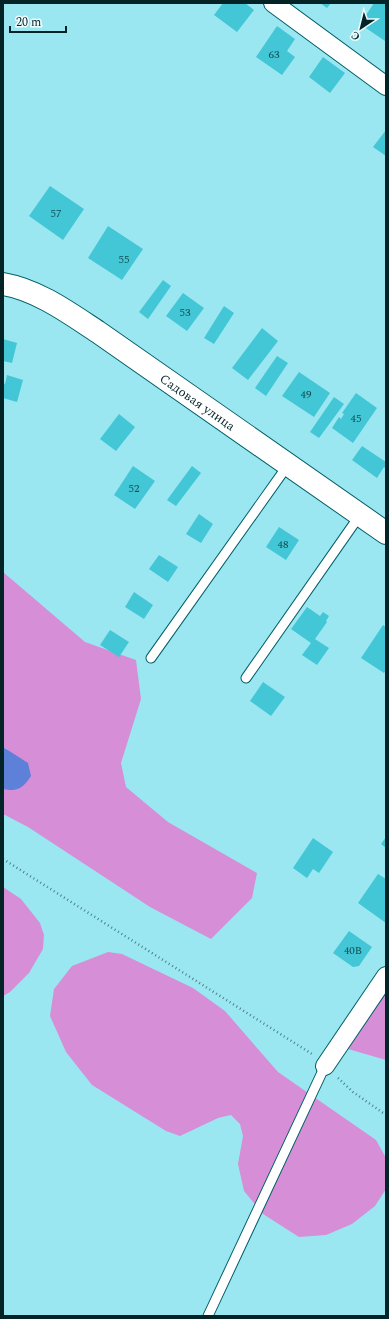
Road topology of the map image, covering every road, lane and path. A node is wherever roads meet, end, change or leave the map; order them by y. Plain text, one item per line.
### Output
1 (273, 3) edge
2 (386, 86) edge
3 (3, 284) edge
4 (288, 465) junction
5 (360, 515) junction
6 (386, 533) edge
7 (150, 658) dead end
8 (246, 678) dead end
9 (3, 859) edge
10 (386, 976) edge
11 (325, 1066) junction
12 (386, 1115) edge
13 (208, 1316) edge

1 - 2 street
3 - 4 street, Садовая улица
4 - 5 street, Садовая улица
4 - 7 lane
5 - 6 street, Садовая улица
5 - 8 lane
9 - 11 path
10 - 11 street
11 - 12 path
11 - 13 lane

